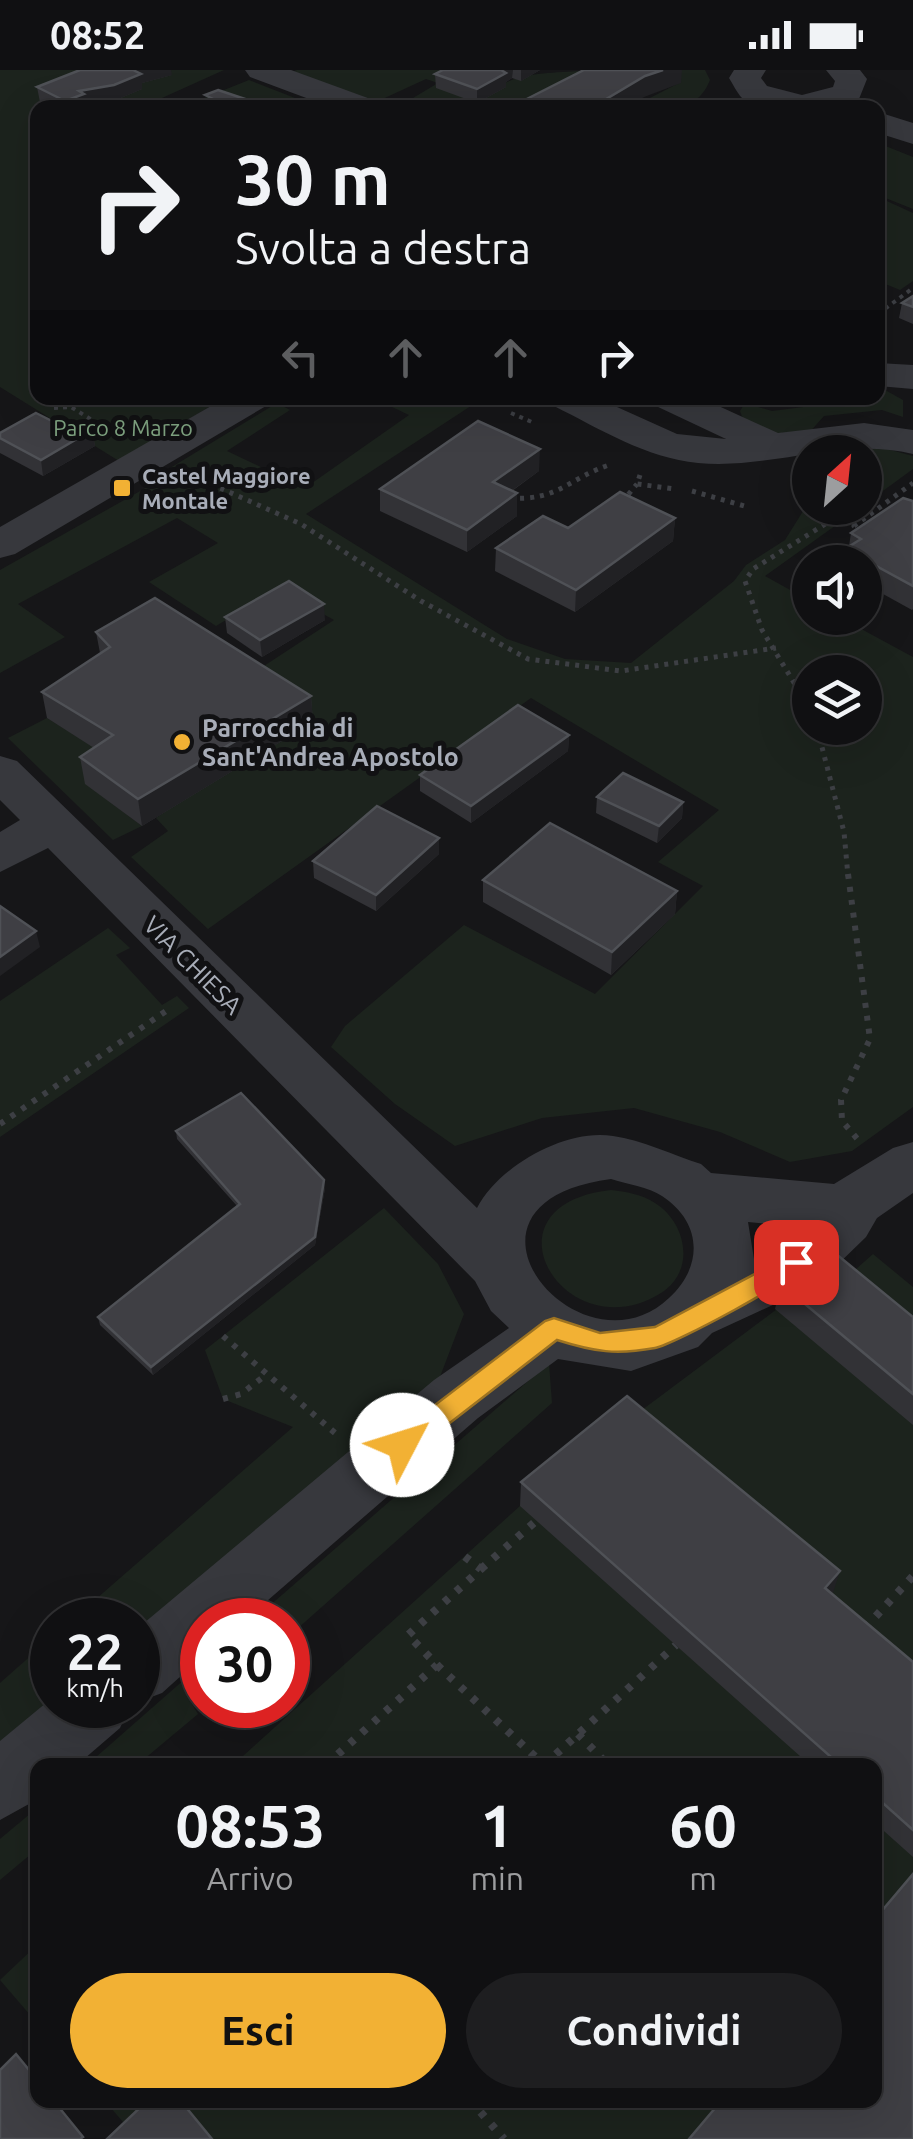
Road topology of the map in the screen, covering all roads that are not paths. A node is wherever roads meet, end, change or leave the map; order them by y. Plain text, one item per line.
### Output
1 (260, 70) edge
2 (745, 81) edge
3 (858, 84) edge
4 (342, 100) edge
5 (727, 100) edge
6 (790, 100) edge
7 (832, 100) edge
8 (885, 375) edge
9 (913, 377) edge
10 (240, 405) edge
11 (583, 405) edge
12 (690, 405) edge
13 (752, 426) edge
14 (911, 438) edge
15 (0, 545) edge
16 (0, 772) edge
17 (52, 824) junction
18 (0, 855) edge
19 (889, 1155) edge
20 (387, 1156) junction
21 (523, 1187) junction
22 (700, 1195) junction
23 (857, 1202) junction
24 (523, 1298) junction
25 (703, 1311) junction
26 (160, 1651) edge
27 (69, 1728) edge
28 (33, 1758) edge
29 (30, 1761) edge
30 (0, 1786) edge

1 - 4 street
2 - 5 street
2 - 6 street
3 - 7 street
8 - 9 street
10 - 15 street
11 - 13 street
12 - 13 street
13 - 14 street
16 - 17 street, VIA CHIESA
17 - 18 street
17 - 20 street, VIA CHIESA
19 - 23 street
20 - 21 street, VIA CHIESA
20 - 24 street, VIA CHIESA
21 - 22 street
21 - 24 street
22 - 23 street
22 - 25 street
23 - 25 street
24 - 25 street
24 - 26 street
27 - 28 street
29 - 30 street

